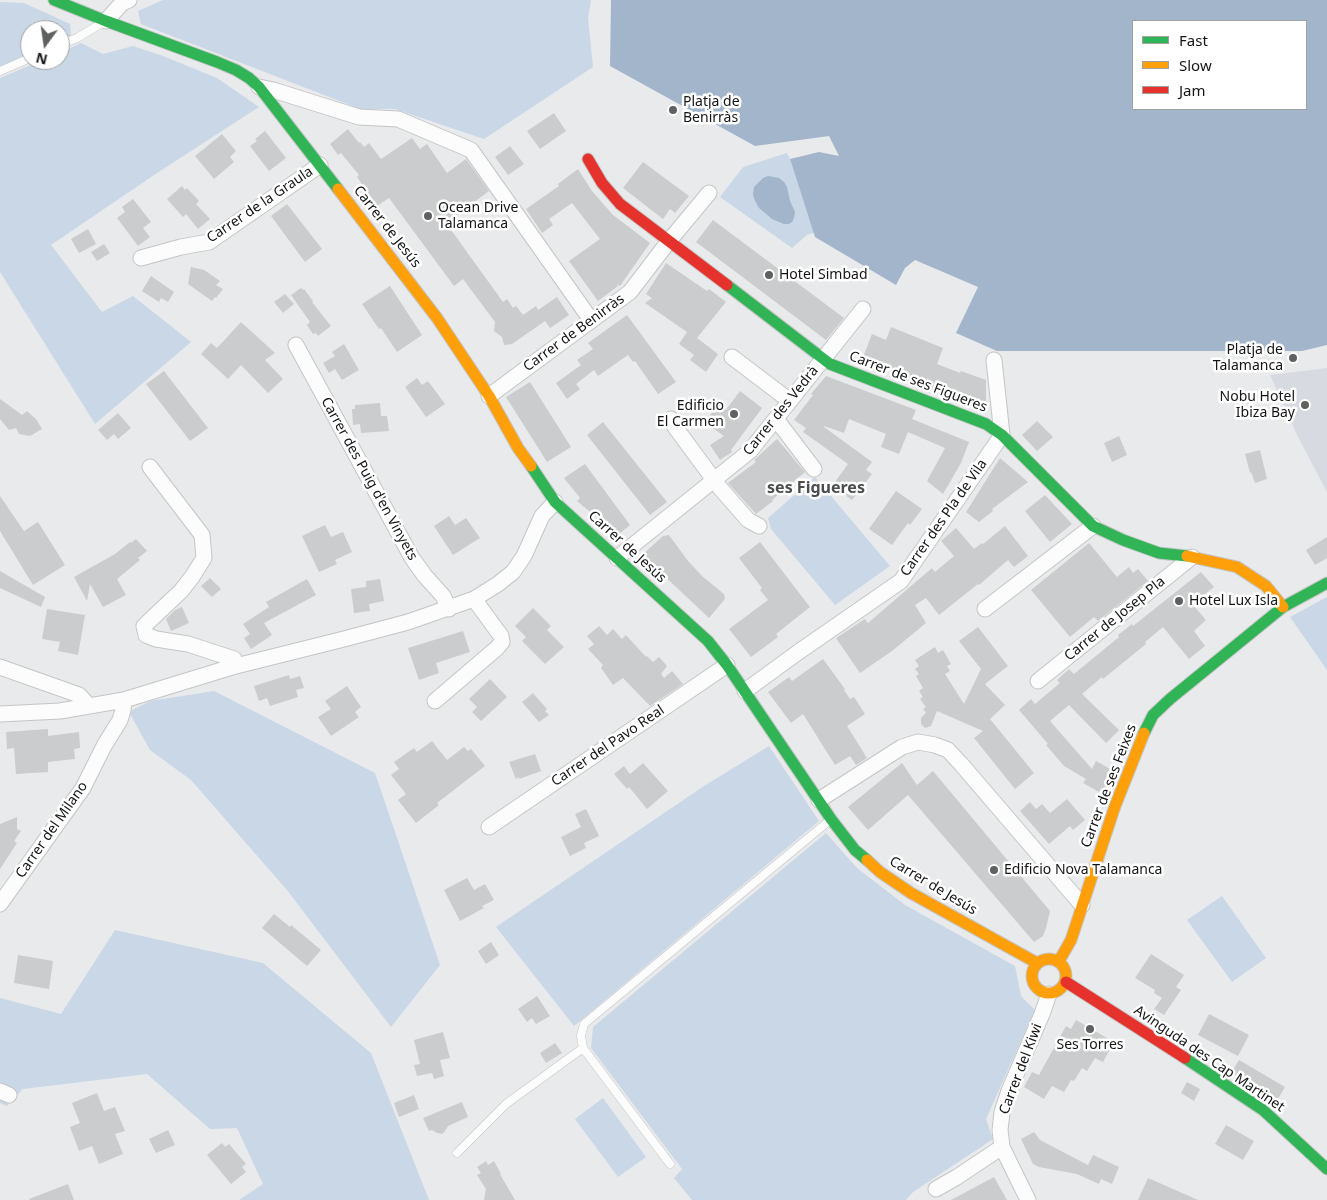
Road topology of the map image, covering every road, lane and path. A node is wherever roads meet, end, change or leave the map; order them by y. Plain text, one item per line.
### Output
1 (54, 0) edge
2 (129, 0) edge
3 (106, 21) junction
4 (70, 41) edge
5 (20, 62) edge
6 (0, 71) edge
7 (258, 87) junction
8 (588, 160) dead end
9 (320, 165) junction
10 (709, 193) dead end
11 (669, 241) junction
12 (141, 258) dead end
13 (863, 309) dead end
14 (591, 320) junction
15 (296, 345) dead end
16 (732, 357) dead end
17 (823, 359) junction
18 (994, 360) dead end
19 (488, 396) junction
20 (790, 401) junction
21 (671, 419) dead end
22 (776, 419) junction
23 (1002, 435) junction
24 (150, 467) dead end
25 (814, 469) dead end
26 (715, 480) junction
27 (555, 502) junction
28 (759, 526) dead end
29 (1094, 526) junction
30 (1192, 557) junction
31 (617, 558) junction
32 (1327, 583) edge
33 (474, 599) junction
34 (1283, 607) junction
35 (449, 608) junction
36 (985, 609) dead end
37 (727, 665) junction
38 (0, 666) edge
39 (236, 666) junction
40 (1038, 681) dead end
41 (745, 691) junction
42 (124, 700) junction
43 (435, 701) dead end
44 (89, 706) junction
45 (0, 714) edge
46 (819, 800) junction
47 (831, 819) junction
48 (490, 827) dead end
49 (0, 904) edge
50 (1082, 904) junction
51 (1059, 962) junction
52 (1037, 963) junction
53 (1066, 982) junction
54 (1049, 994) junction
55 (583, 1048) junction
56 (1002, 1147) junction
57 (457, 1153) dead end
58 (670, 1164) dead end
59 (1327, 1169) edge
60 (936, 1188) dead end
61 (1028, 1200) edge

1 - 3 street
2 - 3 street
3 - 4 lane
3 - 7 street
5 - 6 lane
7 - 9 street, Carrer de Jesús
7 - 14 street
8 - 11 street, Carrer de ses Figueres
9 - 12 street, Carrer de la Graula
9 - 19 street, Carrer de Jesús
10 - 11 street, Carrer de Benirràs
11 - 14 street, Carrer de Benirràs
11 - 17 street, Carrer de ses Figueres
13 - 17 street, Carrer des Vedrà
14 - 19 street, Carrer de Benirràs
15 - 35 street, Carrer des Puig d'en Vinyets
16 - 20 street
17 - 20 street, Carrer des Vedrà
17 - 23 street, Carrer de ses Figueres
18 - 23 street
19 - 27 street, Carrer de Jesús
20 - 22 street, Carrer des Vedrà
21 - 26 street
22 - 25 street
22 - 26 street, Carrer des Vedrà
23 - 29 street, Carrer de ses Figueres
23 - 41 street, Carrer des Pla de Vila
24 - 39 street
26 - 28 street
26 - 31 street, Carrer des Vedrà
27 - 31 street, Carrer de Jesús
27 - 33 street
29 - 30 street, Carrer de ses Figueres
29 - 36 street
30 - 34 street, Carrer de ses Figueres
30 - 40 street, Carrer de Josep Pla
31 - 37 street, Carrer de Jesús
32 - 34 street, Carrer de ses Feixes
33 - 35 street
33 - 43 street
34 - 50 street, Carrer de ses Feixes
35 - 39 street
37 - 41 street, Carrer de Jesús
37 - 48 street, Carrer del Pavo Real
38 - 44 street
39 - 42 street
41 - 46 street, Carrer de Jesús
42 - 44 street
42 - 49 street, Carrer del Milano
44 - 45 street
46 - 47 street, Carrer de Jesús
46 - 50 street
47 - 52 street, Carrer de Jesús
47 - 55 lane
50 - 51 street, Carrer de ses Feixes
51 - 52 street
51 - 53 street
52 - 54 street
53 - 54 street
53 - 59 street, Avinguda des Cap Martinet
54 - 56 street, Carrer del Kiwi
55 - 57 lane
55 - 58 lane
56 - 60 street
56 - 61 street, Carrer del Kiwi

